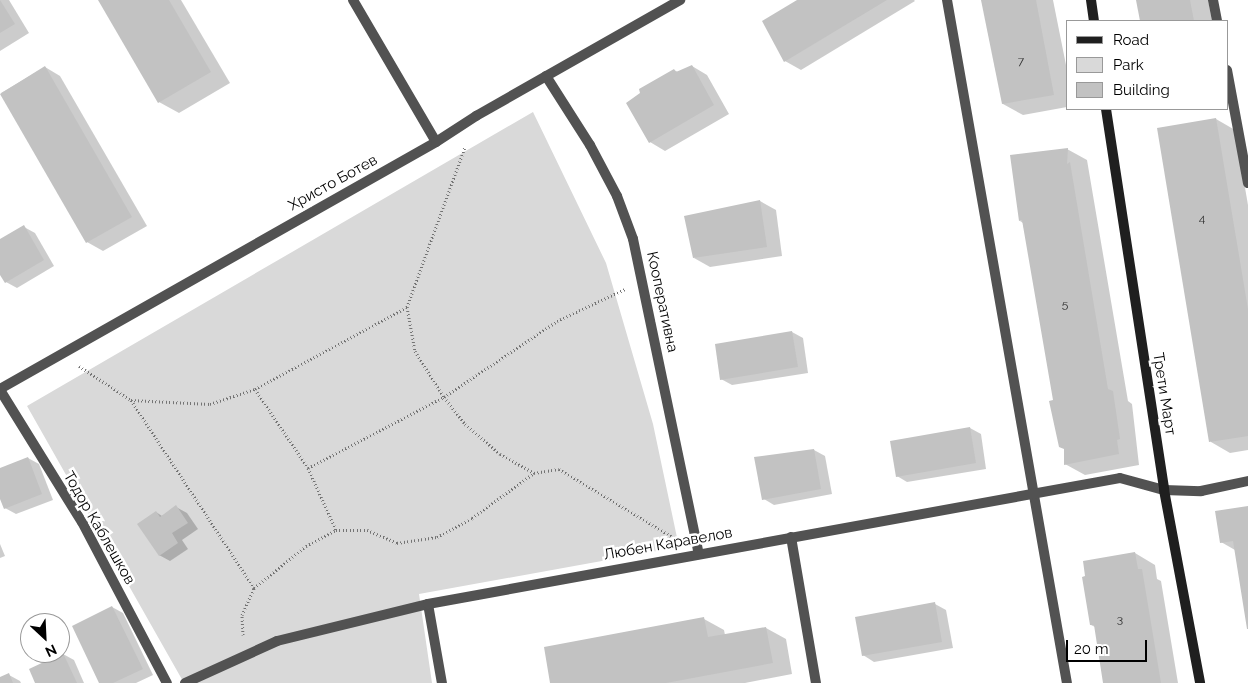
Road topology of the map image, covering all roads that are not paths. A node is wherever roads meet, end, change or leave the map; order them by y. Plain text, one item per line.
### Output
1 (353, 0) edge
2 (680, 0) edge
3 (947, 0) edge
4 (1090, 0) edge
5 (1214, 0) edge
6 (1094, 20) edge
7 (1218, 20) edge
8 (1228, 75) edge
9 (546, 76) junction
10 (1106, 110) edge
11 (436, 142) junction
12 (1248, 183) edge
13 (0, 390) edge
14 (1248, 481) edge
15 (1164, 490) junction
16 (1036, 494) junction
17 (791, 537) junction
18 (699, 554) junction
19 (428, 604) junction
20 (167, 683) edge
21 (186, 683) edge
22 (442, 683) edge
23 (816, 683) edge
24 (1067, 683) edge
25 (1200, 683) edge

1 - 11 street
2 - 9 street, Христо Ботев
3 - 16 street
4 - 6 street
5 - 7 street
8 - 12 street
9 - 11 street, Христо Ботев
9 - 18 street, Кооперативна
10 - 15 street, Трети Март
11 - 13 street, Христо Ботев
13 - 20 street, Тодор Каблешков
14 - 15 street, Любен Каравелов
15 - 16 street, Любен Каравелов
15 - 25 street, Трети Март
16 - 17 street, Любен Каравелов
16 - 24 street
17 - 18 street, Любен Каравелов
17 - 23 street
18 - 19 street, Любен Каравелов
19 - 21 street, Любен Каравелов
19 - 22 street

